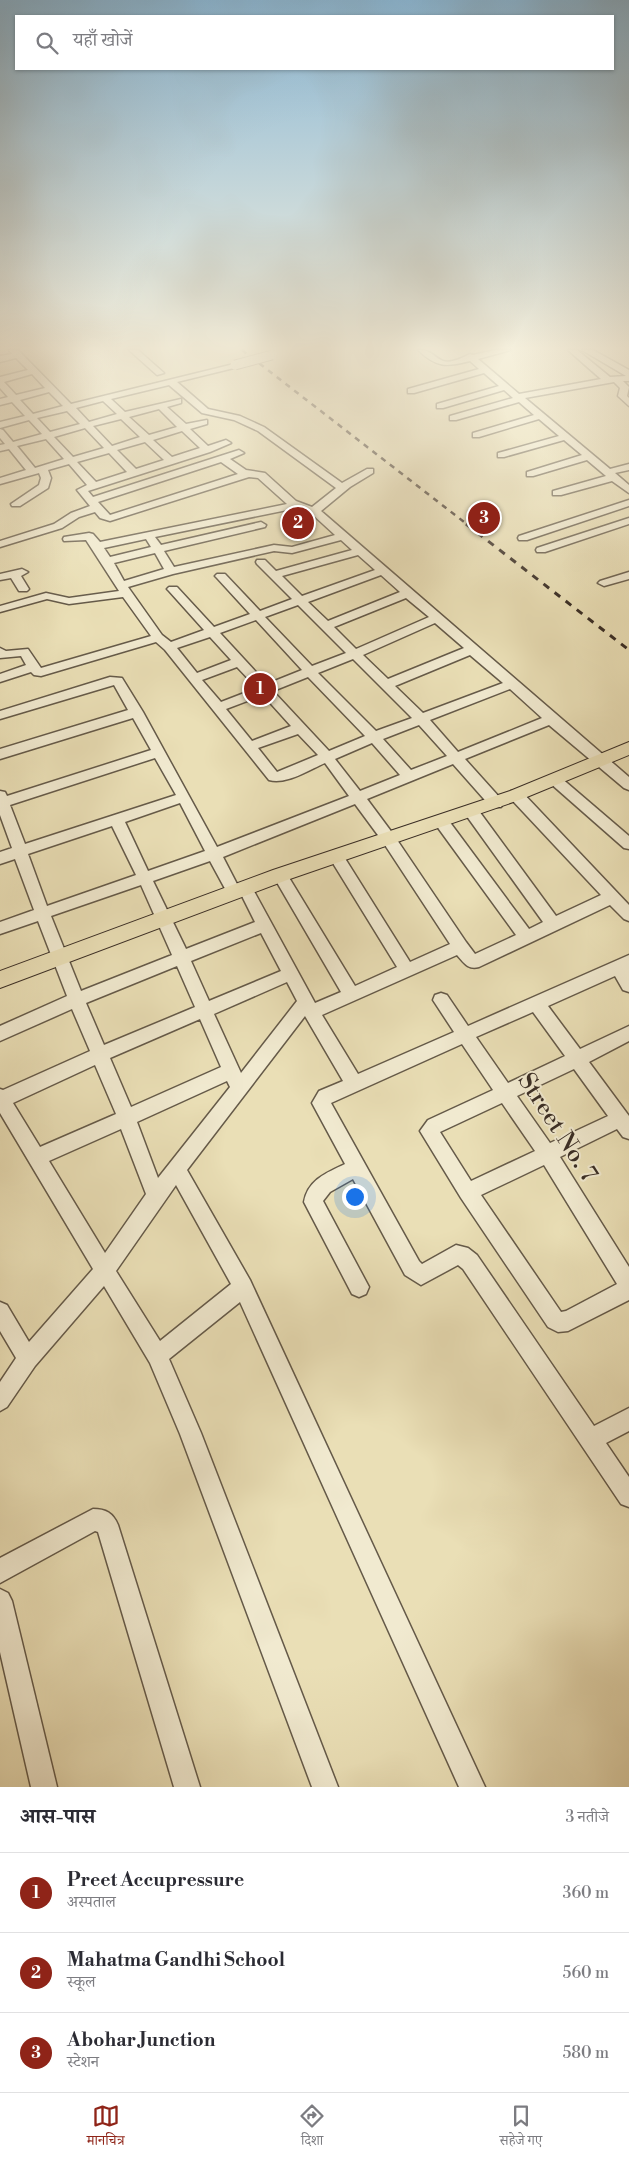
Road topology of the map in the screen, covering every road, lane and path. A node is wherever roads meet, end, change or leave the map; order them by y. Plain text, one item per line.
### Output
1 (1, 433) edge
2 (46, 433) edge
3 (57, 433) edge
4 (95, 433) edge
5 (141, 433) edge
6 (163, 433) edge
7 (189, 433) edge
8 (268, 433) edge
9 (481, 433) edge
10 (561, 433) edge
11 (476, 435) dead end
12 (48, 436) junction
13 (565, 437) junction
14 (146, 438) junction
15 (226, 443) dead end
16 (11, 446) junction
17 (0, 448) edge
18 (110, 448) junction
19 (207, 450) junction
20 (239, 453) dead end
21 (501, 455) dead end
22 (589, 456) junction
23 (222, 458) junction
24 (71, 460) junction
25 (166, 463) junction
26 (629, 468) edge
27 (38, 470) junction
28 (370, 471) dead end
29 (134, 473) junction
30 (247, 474) junction
31 (530, 474) dead end
32 (610, 475) junction
33 (0, 481) edge
34 (182, 483) junction
35 (93, 485) junction
36 (342, 488) junction
37 (629, 490) edge
38 (557, 493) dead end
39 (629, 503) edge
40 (16, 504) dead end
41 (93, 504) junction
42 (298, 506) junction
43 (314, 511) junction
44 (629, 521) edge
45 (200, 525) junction
46 (261, 525) dead end
47 (149, 535) junction
48 (343, 536) junction
49 (523, 538) dead end
50 (68, 539) dead end
51 (0, 544) edge
52 (97, 546) junction
53 (156, 548) junction
54 (215, 548) junction
55 (541, 550) dead end
56 (360, 551) junction
57 (107, 561) junction
58 (261, 562) dead end
59 (172, 571) junction
60 (383, 571) junction
61 (274, 575) junction
62 (629, 575) edge
63 (221, 576) dead end
64 (0, 578) edge
65 (604, 584) dead end
66 (23, 589) dead end
67 (124, 589) junction
68 (173, 589) dead end
69 (408, 593) junction
70 (300, 601) junction
71 (2, 609) dead end
72 (259, 616) junction
73 (436, 618) junction
74 (325, 626) junction
75 (212, 633) junction
76 (158, 638) junction
77 (169, 647) junction
78 (473, 649) junction
79 (0, 652) edge
80 (354, 654) junction
81 (238, 662) junction
82 (33, 667) junction
83 (310, 672) junction
84 (0, 678) edge
85 (195, 678) junction
86 (512, 684) junction
87 (386, 685) junction
88 (265, 690) junction
89 (218, 708) junction
90 (137, 712) junction
91 (0, 715) edge
92 (421, 719) junction
93 (551, 719) junction
94 (300, 728) junction
95 (374, 737) junction
96 (248, 747) junction
97 (629, 748) edge
98 (159, 752) junction
99 (0, 754) edge
100 (327, 757) junction
101 (457, 758) junction
102 (600, 761) junction
103 (408, 777) junction
104 (555, 780) junction
105 (629, 785) edge
106 (516, 795) junction
107 (184, 797) junction
108 (359, 797) junction
109 (1, 801) edge
110 (496, 803) junction
111 (471, 811) junction
112 (116, 819) junction
113 (441, 821) junction
114 (388, 838) junction
115 (629, 844) edge
116 (20, 851) junction
117 (214, 854) junction
118 (336, 856) junction
119 (0, 858) edge
120 (280, 875) junction
121 (144, 877) junction
122 (239, 890) junction
123 (612, 897) junction
124 (42, 912) junction
125 (629, 915) edge
126 (164, 918) junction
127 (264, 924) junction
128 (553, 924) junction
129 (0, 928) edge
130 (525, 936) junction
131 (460, 947) junction
132 (58, 956) junction
133 (182, 958) junction
134 (624, 965) edge
135 (406, 969) junction
136 (290, 974) junction
137 (0, 980) edge
138 (629, 985) edge
139 (351, 994) junction
140 (78, 999) junction
141 (441, 1000) dead end
142 (537, 1004) junction
143 (308, 1007) junction
144 (205, 1010) junction
145 (629, 1033) edge
146 (0, 1034) edge
147 (466, 1035) junction
148 (101, 1054) junction
149 (577, 1059) junction
150 (231, 1070) junction
151 (354, 1084) junction
152 (239, 1089) junction
153 (505, 1093) junction
154 (0, 1099) edge
155 (126, 1117) junction
156 (625, 1125) edge
157 (548, 1155) junction
158 (36, 1158) junction
159 (357, 1168) junction
160 (176, 1170) junction
161 (468, 1192) junction
162 (156, 1196) junction
163 (104, 1270) junction
164 (629, 1285) edge
165 (359, 1287) dead end
166 (243, 1288) junction
167 (629, 1289) edge
168 (0, 1312) edge
169 (157, 1356) junction
170 (28, 1359) junction
171 (0, 1400) edge
172 (629, 1419) edge
173 (591, 1440) junction
174 (629, 1496) edge
175 (0, 1571) edge
176 (0, 1601) edge
177 (44, 1787) edge
178 (187, 1787) edge
179 (325, 1787) edge
180 (472, 1787) edge

1 - 16 street
2 - 12 street
3 - 12 street
4 - 18 street
5 - 14 street
6 - 14 street
7 - 19 street
8 - 36 street
9 - 11 street
10 - 13 street
12 - 16 street
12 - 24 street
13 - 21 street
13 - 22 street
14 - 18 street
14 - 25 street
15 - 19 street
16 - 17 street
16 - 27 street
18 - 24 street
18 - 29 street
19 - 25 street
20 - 23 street
22 - 31 street
22 - 32 street
23 - 30 street
23 - 34 street
24 - 27 street
24 - 35 street
25 - 29 street
25 - 34 street
26 - 32 street
27 - 33 street
27 - 40 street
28 - 36 street
29 - 35 street
30 - 34 street
30 - 42 street
32 - 37 street
32 - 38 street
34 - 41 street
34 - 41 street
35 - 41 street
36 - 43 street
39 - 49 street
41 - 51 street
42 - 43 street
42 - 45 street
43 - 48 street
44 - 55 street
45 - 47 street
45 - 54 street
46 - 54 street
47 - 52 street
47 - 53 street
48 - 54 street
48 - 56 street
50 - 52 street
52 - 57 street
53 - 54 street
53 - 57 street
53 - 59 street
54 - 59 street
56 - 60 street
56 - 61 street
57 - 67 street
58 - 61 street
59 - 67 street
60 - 69 street
60 - 70 street
61 - 70 street
62 - 65 street
63 - 72 street
64 - 66 street
67 - 71 street
67 - 76 street
68 - 75 street
69 - 73 street
69 - 74 street
70 - 72 street
70 - 74 street
72 - 75 street
72 - 83 street
73 - 78 street
73 - 80 street
74 - 80 street
75 - 77 street
75 - 81 street
76 - 77 street
76 - 82 street
77 - 85 street
78 - 86 street
78 - 87 street
79 - 82 street
80 - 83 street
80 - 87 street
81 - 85 street
81 - 88 street
82 - 84 street
83 - 88 street
83 - 95 street
85 - 89 street
86 - 92 street
86 - 93 street
87 - 92 street
88 - 89 street
88 - 94 street
89 - 96 street
90 - 91 street
90 - 98 street
90 - 99 street
92 - 95 street
92 - 101 street
93 - 101 street
93 - 102 street
94 - 96 street
94 - 100 street
95 - 100 street
95 - 103 street
96 - 100 street
97 - 102 main road
98 - 107 street
98 - 109 street
100 - 108 street
101 - 103 street
101 - 110 street
102 - 104 main road
102 - 105 street
103 - 108 street
104 - 106 main road
104 - 115 street
106 - 110 main road
106 - 123 street
107 - 112 street
107 - 117 street
108 - 114 street
108 - 117 street
109 - 116 street
110 - 111 main road
111 - 113 main road
111 - 128 street
112 - 116 street
112 - 121 street
113 - 114 main road
113 - 130 street
114 - 118 main road
114 - 131 street
116 - 119 street
116 - 124 street
117 - 121 street
117 - 122 street
118 - 120 main road
118 - 135 street
120 - 122 main road
120 - 139 street
121 - 124 street
121 - 126 street
122 - 126 main road
122 - 127 street
123 - 125 street
123 - 128 street
124 - 129 street
124 - 132 street
126 - 132 main road
126 - 133 street
127 - 133 street
127 - 136 street
128 - 130 street
130 - 131 street
131 - 135 street
132 - 137 main road
132 - 140 street
133 - 140 street
133 - 144 street
134 - 138 street
134 - 142 street
135 - 139 street
136 - 143 street
136 - 144 street
139 - 143 street
140 - 146 street
140 - 148 street
141 - 147 street, Street No. 7
142 - 147 street
142 - 149 street
143 - 151 street
143 - 152 street
144 - 148 street
144 - 150 street
145 - 149 street
147 - 151 street
147 - 153 street, Street No. 7
148 - 154 street
148 - 155 street
149 - 153 street
149 - 156 street
150 - 152 street
150 - 155 street
151 - 159 street
152 - 160 street
153 - 157 street, Street No. 7
153 - 161 street
154 - 158 street
155 - 158 street
155 - 162 street
156 - 157 street
157 - 161 street
157 - 164 street, Street No. 7
158 - 163 street
159 - 165 street
159 - 173 street
160 - 162 street
160 - 166 street
161 - 167 street
162 - 163 street
163 - 169 street
163 - 170 street
166 - 169 street
166 - 180 street
168 - 170 street
169 - 179 street
170 - 171 street
172 - 173 street
173 - 174 street
175 - 178 street
176 - 177 street

